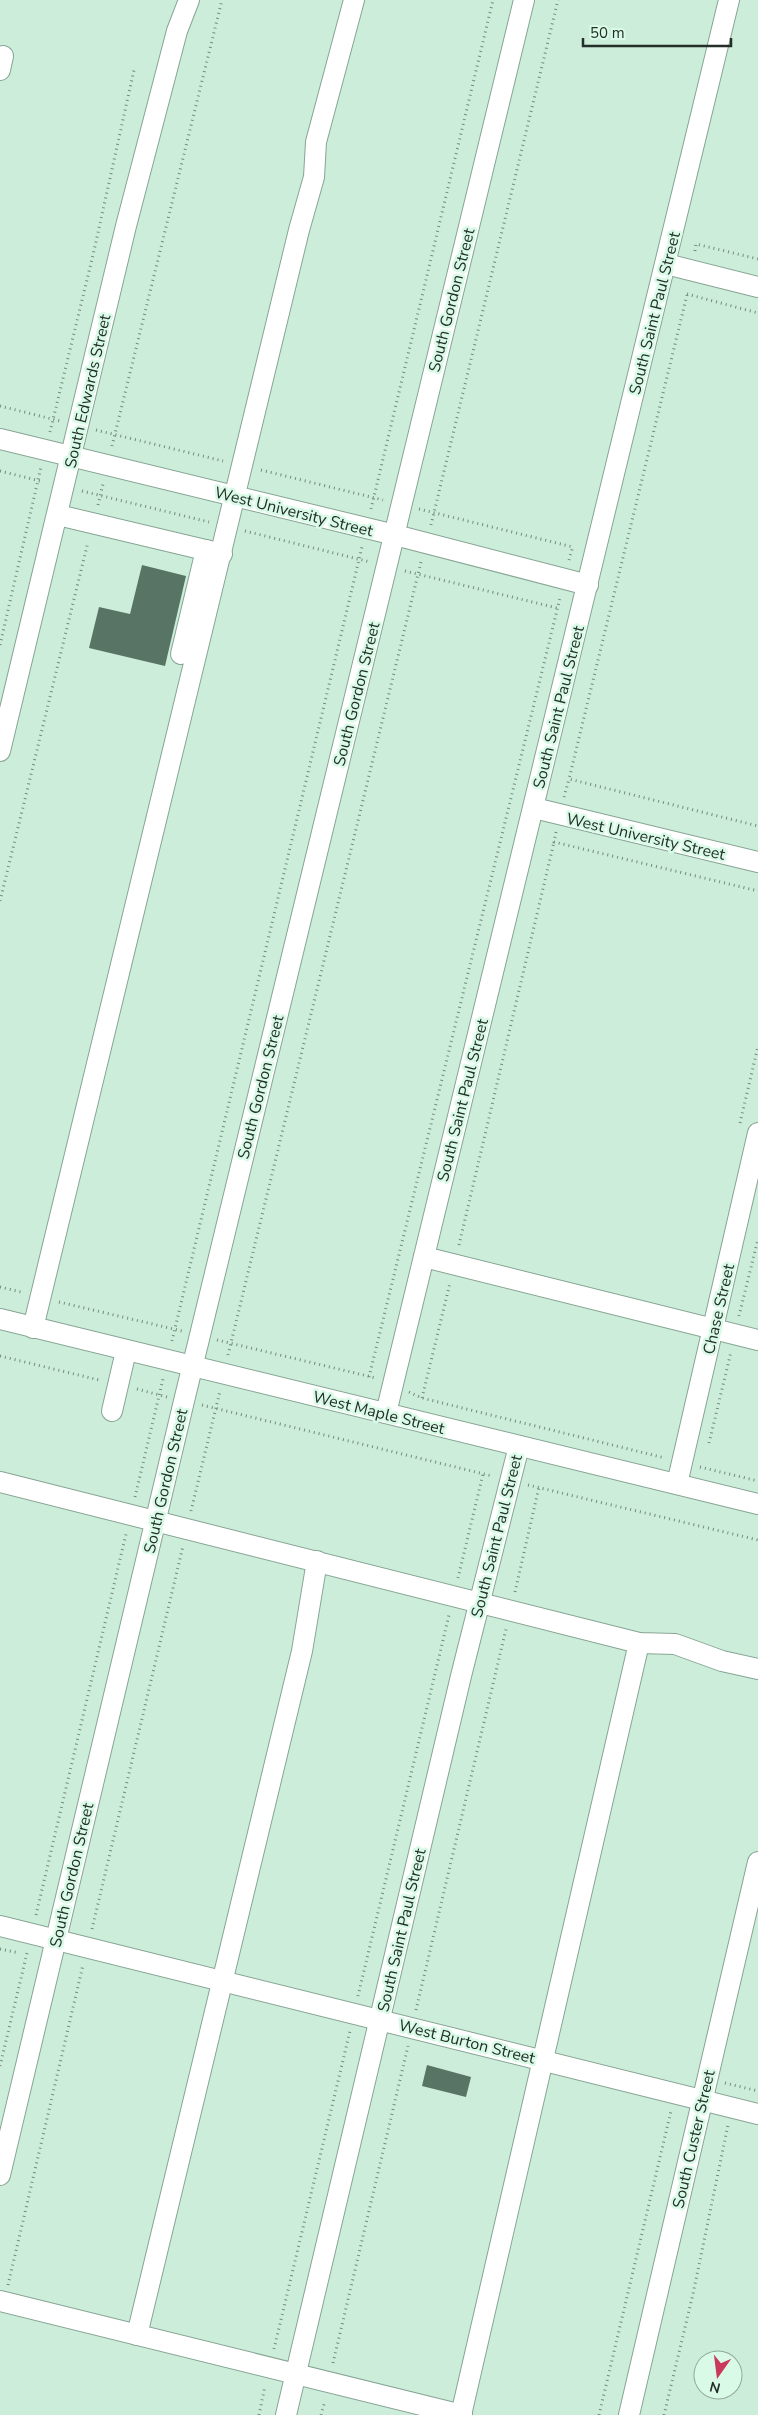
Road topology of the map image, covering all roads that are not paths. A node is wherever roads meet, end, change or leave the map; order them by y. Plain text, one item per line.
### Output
1 (178, 0) edge
2 (189, 0) edge
3 (354, 0) edge
4 (524, 0) edge
5 (729, 0) edge
6 (176, 31) junction
7 (666, 264) junction
8 (758, 287) edge
9 (0, 439) edge
10 (72, 457) junction
11 (236, 496) junction
12 (58, 516) junction
13 (395, 535) junction
14 (214, 552) junction
15 (588, 585) junction
16 (181, 654) dead end
17 (0, 752) edge
18 (534, 808) junction
19 (758, 862) edge
20 (758, 1133) edge
21 (424, 1257) junction
22 (0, 1320) edge
23 (33, 1328) junction
24 (713, 1328) junction
25 (758, 1340) edge
26 (126, 1350) junction
27 (192, 1367) junction
28 (112, 1411) dead end
29 (386, 1414) junction
30 (519, 1446) junction
31 (0, 1482) edge
32 (677, 1484) junction
33 (758, 1504) edge
34 (156, 1520) junction
35 (317, 1561) junction
36 (480, 1602) junction
37 (639, 1644) junction
38 (758, 1669) edge
39 (758, 1862) edge
40 (0, 1926) edge
41 (55, 1940) junction
42 (222, 1980) junction
43 (380, 2019) junction
44 (544, 2060) junction
45 (702, 2100) junction
46 (758, 2114) edge
47 (0, 2175) edge
48 (2, 2301) edge
49 (137, 2335) junction
50 (296, 2375) junction
51 (286, 2415) edge
52 (461, 2415) edge
53 (629, 2415) edge

1 - 6 street
2 - 6 street
3 - 11 street
4 - 13 street, South Gordon Street
5 - 7 street, South Saint Paul Street
6 - 10 street, South Edwards Street
7 - 8 street
7 - 15 street, South Saint Paul Street
9 - 10 street, West University Street
10 - 11 street, West University Street
10 - 12 street, South Edwards Street
11 - 13 street, West University Street
11 - 14 street
12 - 14 street
12 - 17 street, South Edwards Street
13 - 15 street, West University Street
13 - 27 street, South Gordon Street
14 - 16 street
14 - 23 street
15 - 18 street, South Saint Paul Street
18 - 19 street, West University Street
18 - 21 street, South Saint Paul Street
20 - 24 street, Chase Street
21 - 24 street
21 - 29 street, South Saint Paul Street
22 - 23 street, West Maple Street
23 - 26 street, West Maple Street
24 - 25 street
24 - 32 street, Chase Street
26 - 27 street, West Maple Street
26 - 28 street
27 - 29 street, West Maple Street
27 - 34 street, South Gordon Street
29 - 30 street, West Maple Street
30 - 32 street, West Maple Street
30 - 36 street, South Saint Paul Street
31 - 34 street
32 - 33 street, West Maple Street
34 - 35 street
34 - 41 street, South Gordon Street
35 - 36 street
35 - 42 street
36 - 37 street
36 - 43 street, South Saint Paul Street
37 - 38 street
37 - 44 street
39 - 45 street, South Custer Street
40 - 41 street, West Burton Street
41 - 42 street, West Burton Street
41 - 47 street, South Gordon Street
42 - 43 street, West Burton Street
42 - 49 street
43 - 44 street, West Burton Street
43 - 50 street, South Saint Paul Street
44 - 45 street, West Burton Street
44 - 52 street
45 - 46 street, West Burton Street
45 - 53 street, South Custer Street
48 - 49 street
49 - 50 street
50 - 51 street, South Saint Paul Street
50 - 52 street

